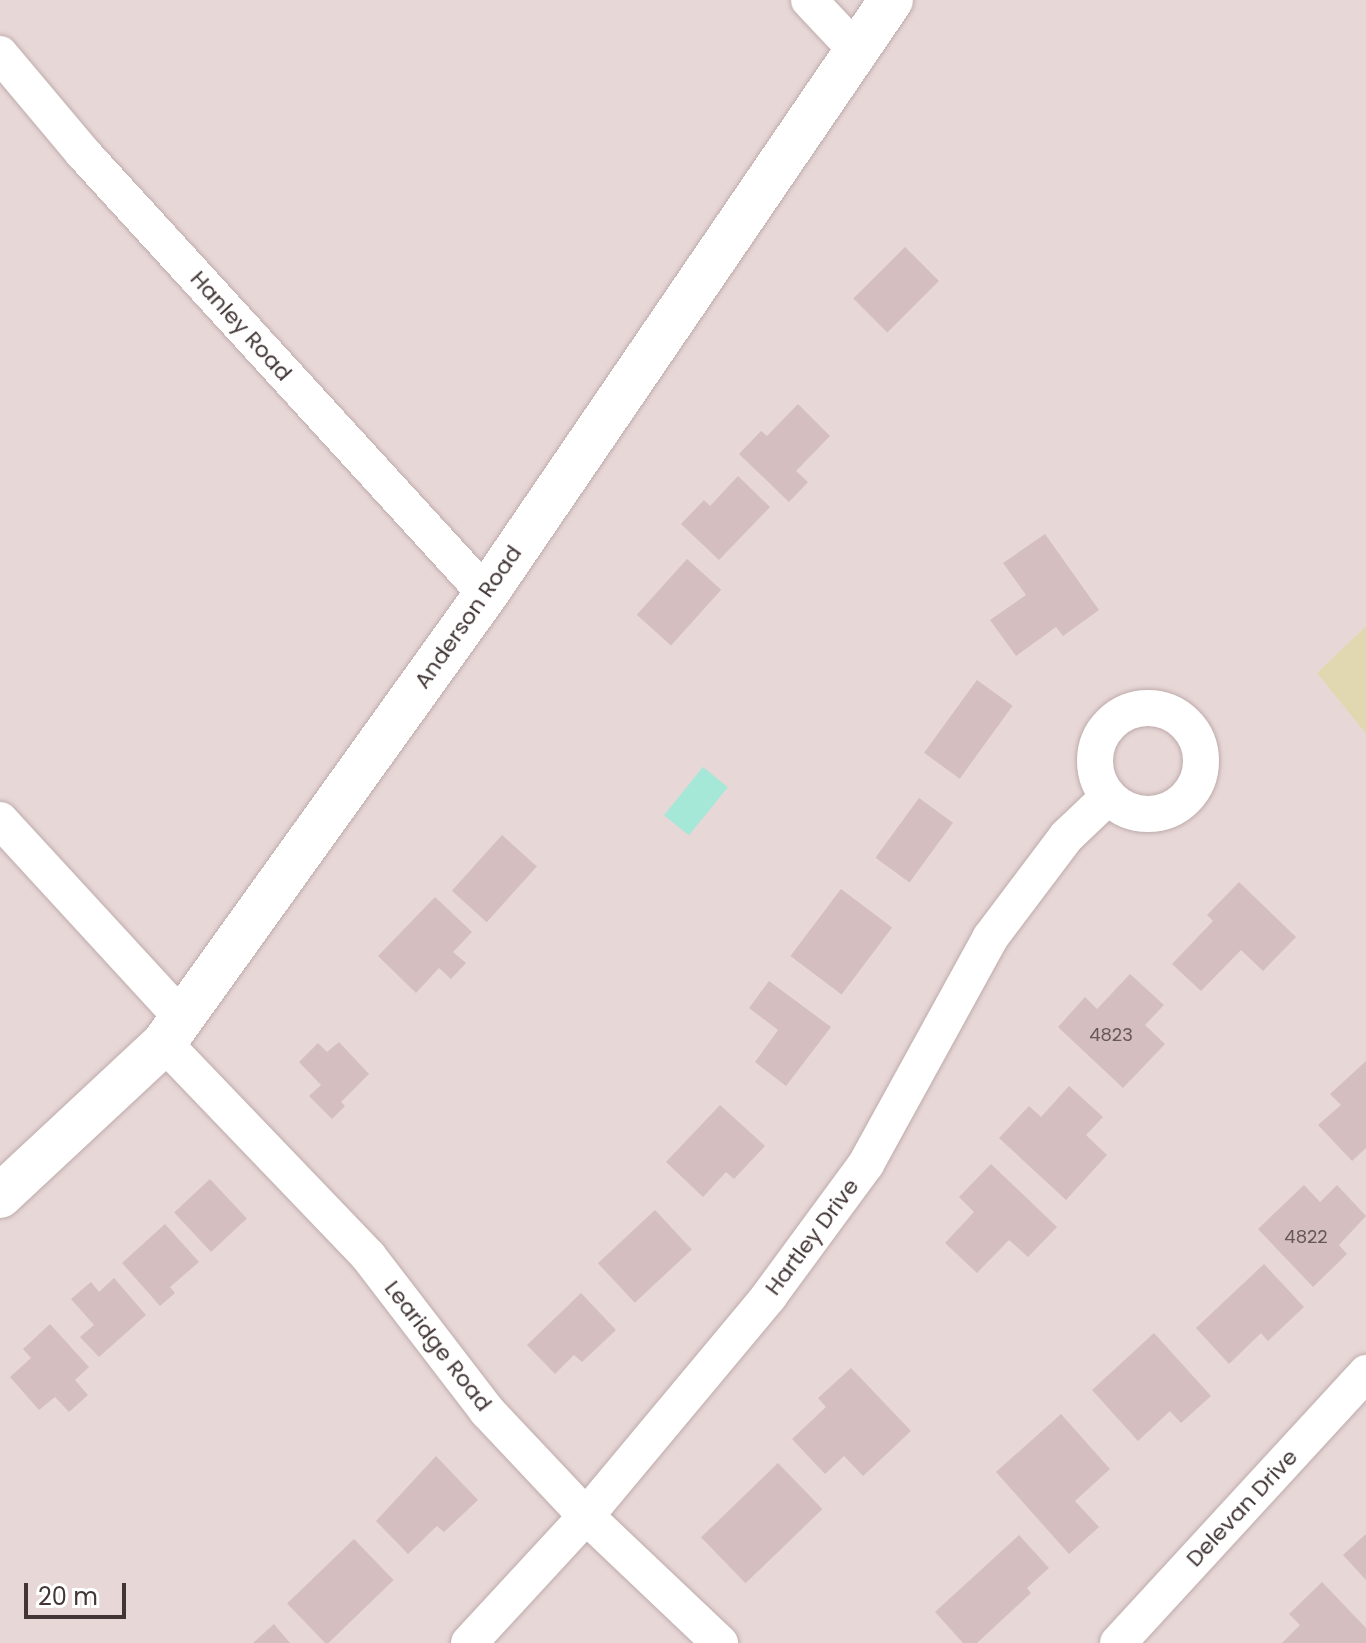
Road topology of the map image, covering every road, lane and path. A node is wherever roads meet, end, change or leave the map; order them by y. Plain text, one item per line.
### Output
1 (809, 0) edge
2 (891, 0) edge
3 (856, 50) junction
4 (0, 54) edge
5 (486, 594) junction
6 (1108, 797) dead end
7 (0, 820) edge
8 (172, 1030) junction
9 (0, 1196) edge
10 (1366, 1373) edge
11 (586, 1516) junction
12 (469, 1643) edge
13 (720, 1643) edge
14 (1118, 1643) edge

1 - 3 street
2 - 3 street, Anderson Road
3 - 5 street, Anderson Road
4 - 5 street, Hanley Road
5 - 8 street, Anderson Road
6 - 11 street, Hartley Drive
7 - 8 street, Learidge Road
8 - 9 street, Anderson Road
8 - 11 street, Learidge Road
10 - 14 street, Delevan Drive
11 - 12 street, Hartley Drive
11 - 13 street, Learidge Road

